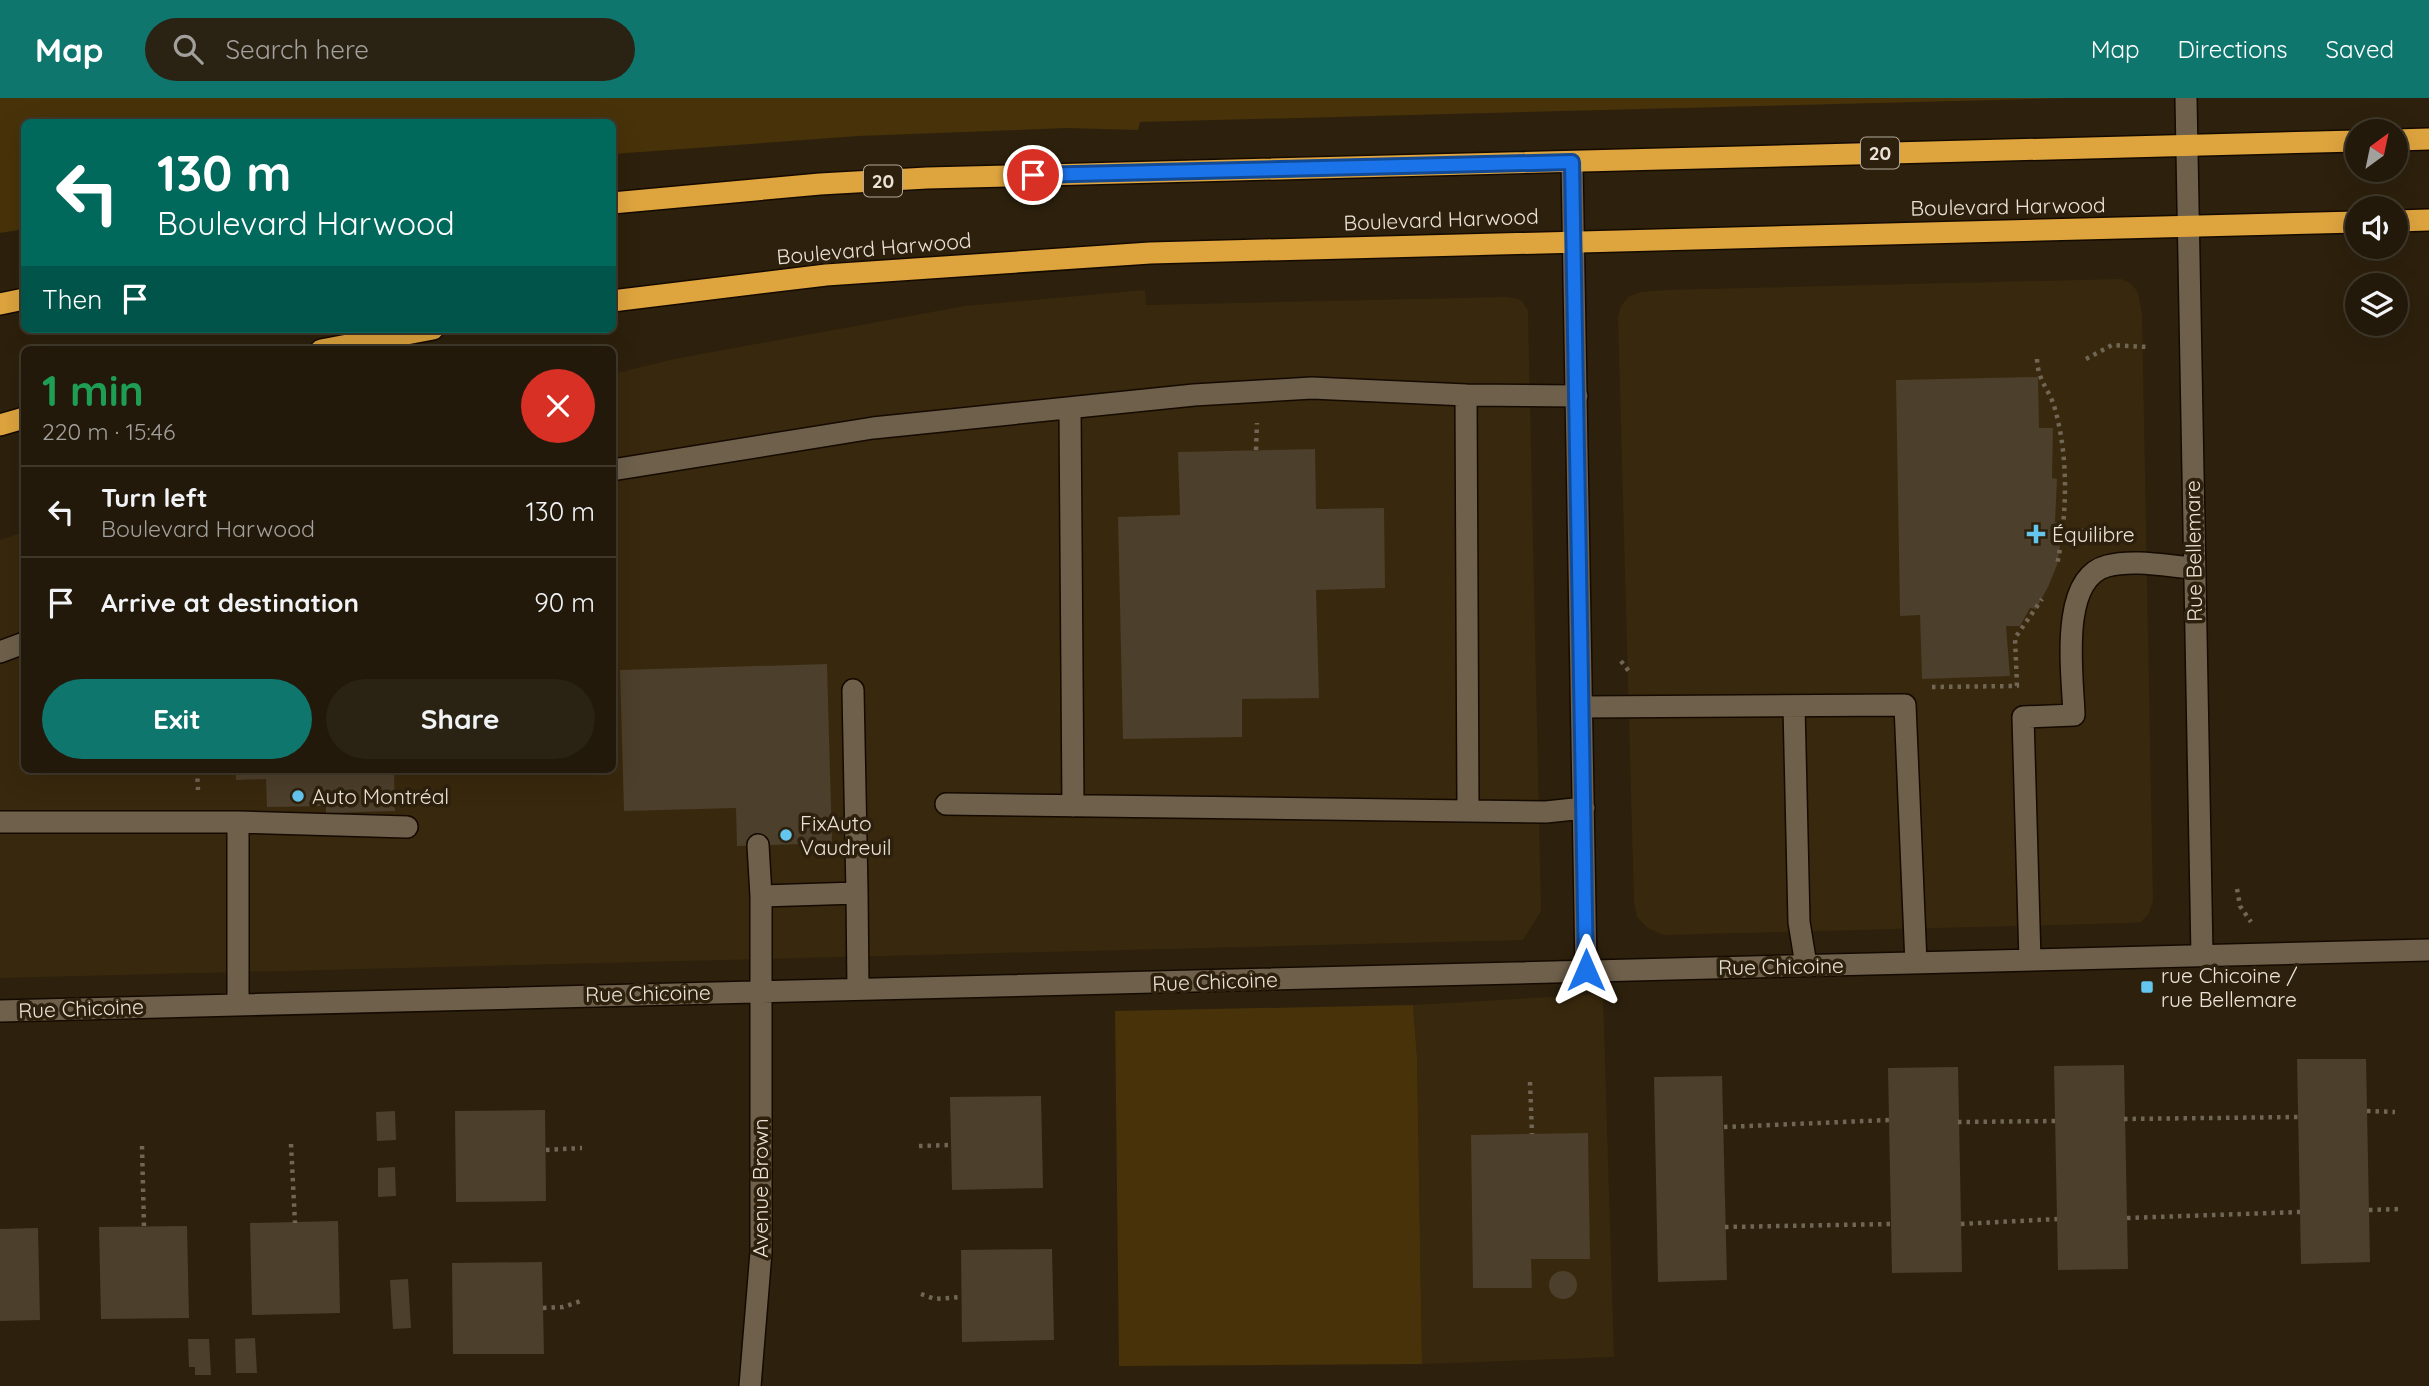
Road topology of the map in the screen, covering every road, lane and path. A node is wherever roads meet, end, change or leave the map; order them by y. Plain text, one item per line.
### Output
1 (2186, 98) edge
2 (2429, 139) edge
3 (2408, 140) edge
4 (2345, 141) edge
5 (2188, 146) junction
6 (1572, 162) junction
7 (616, 203) edge
8 (2429, 220) edge
9 (2408, 221) edge
10 (2345, 222) edge
11 (2188, 226) junction
12 (1574, 241) junction
13 (21, 300) edge
14 (616, 301) edge
15 (0, 304) edge
16 (412, 333) edge
17 (342, 346) edge
18 (2148, 347) dead end
19 (2037, 359) dead end
20 (2086, 359) dead end
21 (1466, 395) junction
22 (1577, 396) junction
23 (1070, 409) junction
24 (21, 419) edge
25 (0, 425) edge
26 (616, 469) edge
27 (2094, 530) dead end
28 (2063, 532) junction
29 (2193, 568) junction
30 (2053, 576) dead end
31 (2048, 587) dead end
32 (21, 644) edge
33 (0, 653) edge
34 (1922, 687) dead end
35 (853, 690) dead end
36 (1794, 706) junction
37 (1584, 707) junction
38 (946, 804) dead end
39 (1073, 806) junction
40 (1584, 808) junction
41 (1468, 811) junction
42 (0, 822) edge
43 (239, 822) junction
44 (407, 828) dead end
45 (758, 845) dead end
46 (2236, 889) dead end
47 (857, 893) junction
48 (761, 896) junction
49 (2253, 924) dead end
50 (2429, 950) edge
51 (2202, 955) junction
52 (2031, 960) junction
53 (1916, 962) junction
54 (1806, 965) junction
55 (1586, 970) junction
56 (858, 989) junction
57 (761, 990) junction
58 (238, 1003) junction
59 (0, 1011) edge
60 (1530, 1082) dead end
61 (2367, 1111) dead end
62 (2395, 1112) dead end
63 (2298, 1117) dead end
64 (2124, 1119) dead end
65 (1889, 1120) dead end
66 (2056, 1121) dead end
67 (1958, 1122) dead end
68 (1724, 1127) dead end
69 (1532, 1134) dead end
70 (291, 1144) dead end
71 (951, 1145) dead end
72 (142, 1146) dead end
73 (919, 1146) dead end
74 (582, 1148) dead end
75 (545, 1150) dead end
76 (2399, 1209) dead end
77 (2370, 1210) dead end
78 (2300, 1212) dead end
79 (2127, 1218) dead end
80 (2057, 1219) dead end
81 (295, 1223) dead end
82 (1892, 1224) dead end
83 (1961, 1224) dead end
84 (144, 1227) dead end
85 (1725, 1227) dead end
86 (921, 1294) dead end
87 (962, 1297) dead end
88 (584, 1300) dead end
89 (543, 1308) dead end
90 (750, 1386) edge

1 - 5 street, Rue Bellemare
2 - 3 highway
4 - 5 highway, 20
5 - 6 highway, 20
5 - 11 street, Rue Bellemare
6 - 7 highway, 20
6 - 12 street
8 - 9 highway
10 - 11 highway, Boulevard Harwood
11 - 12 highway, Boulevard Harwood
11 - 29 street, Rue Bellemare
12 - 14 highway, Boulevard Harwood
12 - 22 street
13 - 15 highway
16 - 17 highway
18 - 20 path
19 - 28 path
21 - 22 street
21 - 23 street
21 - 41 street
22 - 37 street
23 - 26 street
23 - 39 street
24 - 25 highway
27 - 28 path
28 - 30 path
29 - 51 street, Rue Bellemare
29 - 52 street
31 - 34 path
32 - 33 street
35 - 47 street
36 - 37 street
36 - 53 street
36 - 54 street
37 - 40 street
38 - 39 street
39 - 41 street
40 - 41 street
40 - 55 street
42 - 43 street
43 - 44 street
43 - 58 street
45 - 48 street, Avenue Brown
46 - 49 path
47 - 48 street
47 - 56 street
48 - 57 street, Avenue Brown
50 - 51 street, Rue Chicoine
51 - 52 street, Rue Chicoine
52 - 53 street, Rue Chicoine
53 - 54 street, Rue Chicoine
54 - 55 street, Rue Chicoine
55 - 56 street, Rue Chicoine
56 - 57 street, Rue Chicoine
57 - 58 street, Rue Chicoine
57 - 90 street, Avenue Brown
58 - 59 street, Rue Chicoine
60 - 69 path
61 - 62 path
63 - 64 path
65 - 68 path
66 - 67 path
70 - 81 path
71 - 73 path
72 - 84 path
74 - 75 path
76 - 77 path
78 - 79 path
80 - 83 path
82 - 85 path
86 - 87 path
88 - 89 path

